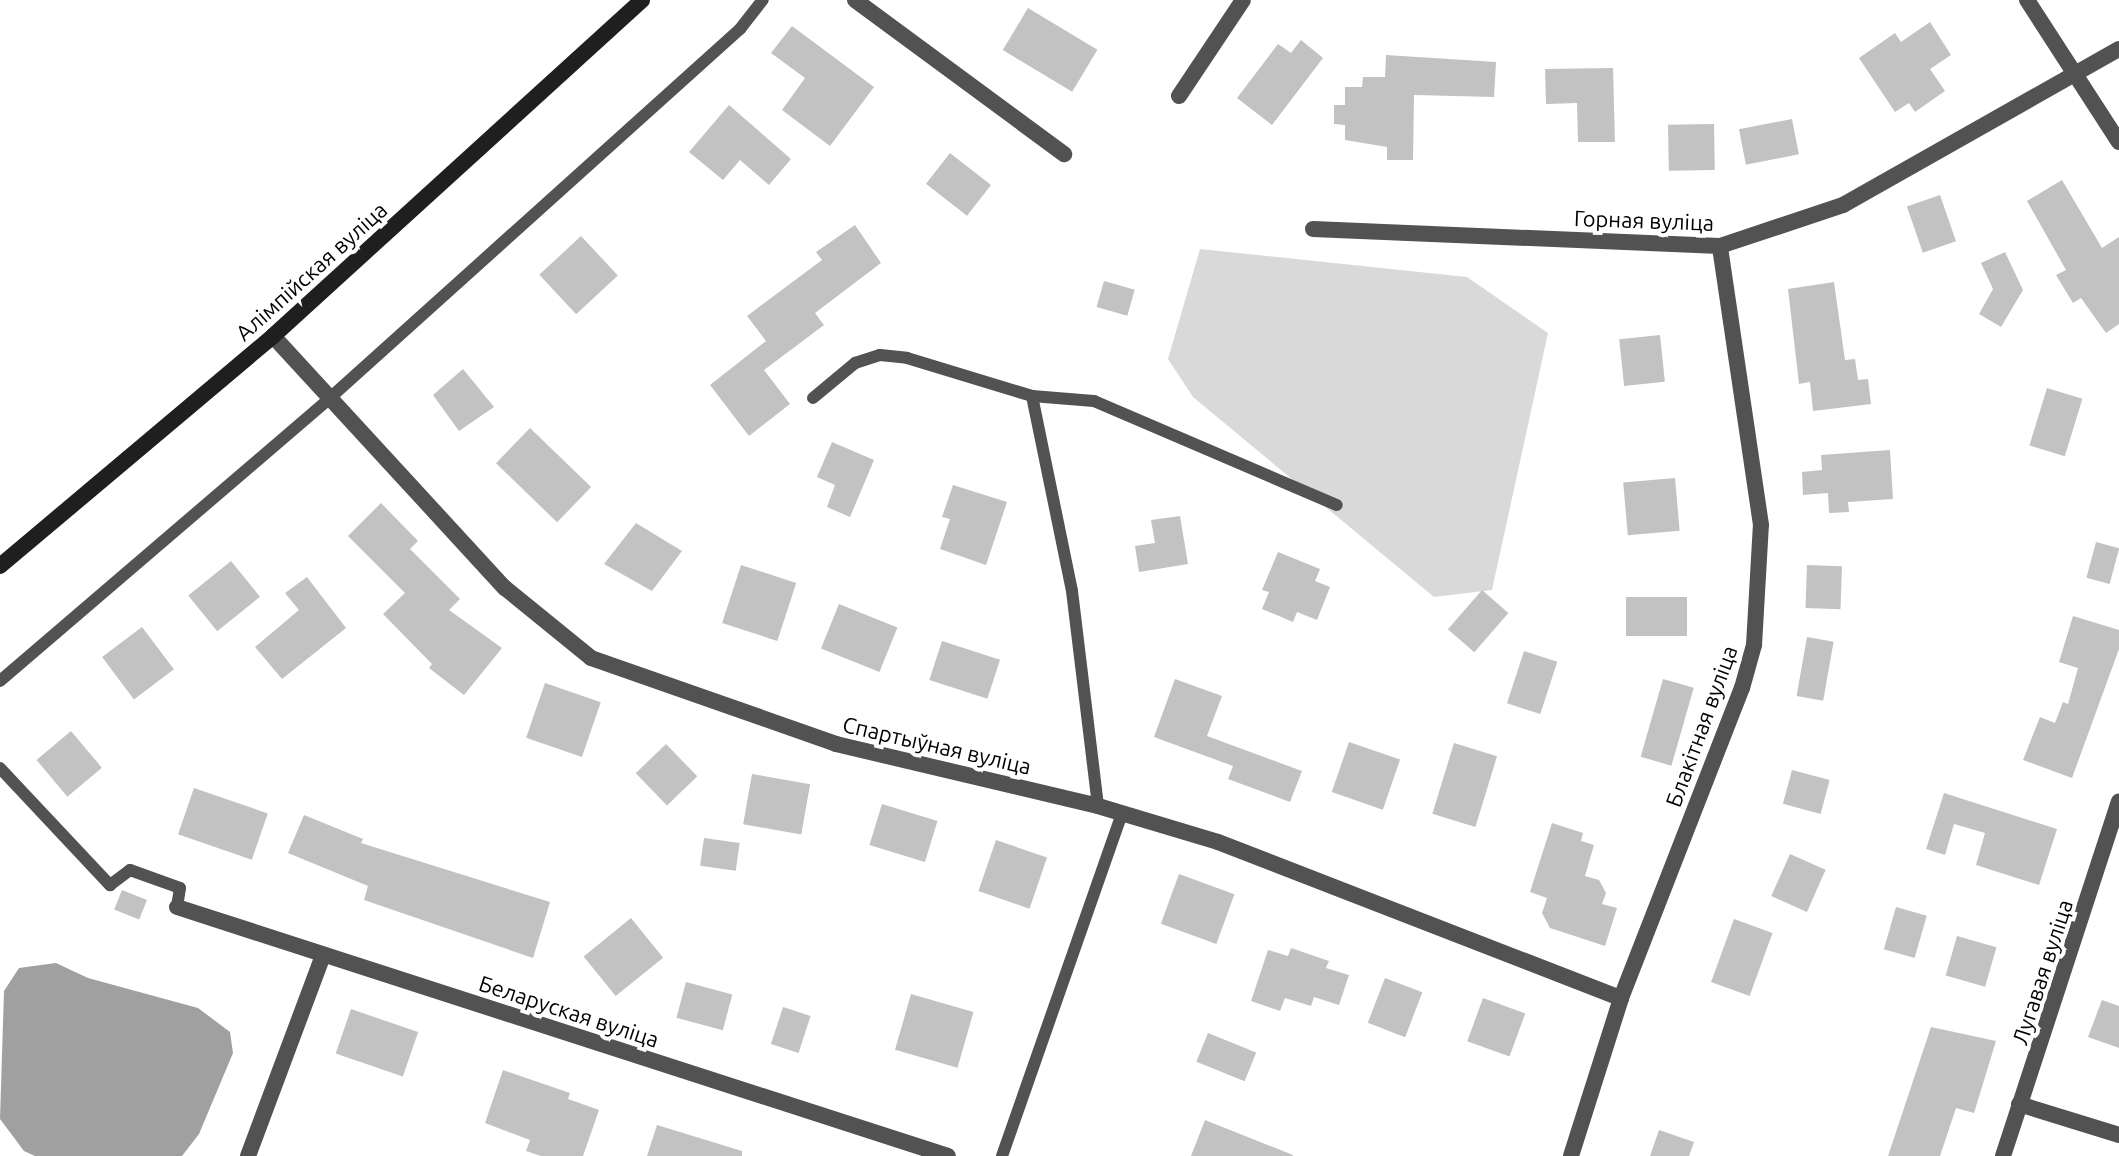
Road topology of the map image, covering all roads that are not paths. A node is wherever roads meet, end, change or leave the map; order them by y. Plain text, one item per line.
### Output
1 (642, 0) edge
2 (763, 0) edge
3 (855, 0) edge
4 (1243, 0) edge
5 (2027, 0) edge
6 (2119, 49) edge
7 (2076, 75) junction
8 (1179, 96) dead end
9 (2119, 142) edge
10 (1064, 154) dead end
11 (1313, 229) dead end
12 (1720, 246) junction
13 (273, 336) junction
14 (1032, 396) junction
15 (331, 397) junction
16 (813, 398) dead end
17 (1337, 505) dead end
18 (0, 566) edge
19 (0, 681) edge
20 (0, 768) edge
21 (2119, 801) edge
22 (1098, 806) junction
23 (1122, 813) junction
24 (177, 907) joint
25 (323, 955) junction
26 (1621, 998) junction
27 (2019, 1104) junction
28 (2119, 1135) edge
29 (248, 1156) edge
30 (948, 1156) edge
31 (1002, 1156) edge
32 (1571, 1156) edge
33 (2003, 1156) edge

1 - 13 street, Алімпійская вуліца
2 - 15 lane
3 - 10 street
4 - 8 street
5 - 7 street
6 - 7 street, Горная вуліца
7 - 9 street
7 - 12 street, Горная вуліца
11 - 12 street, Горная вуліца
12 - 26 street, Блакітная вуліца
13 - 15 street, Спартыўная вуліца
13 - 18 street, Алімпійская вуліца
14 - 16 lane
14 - 17 lane
14 - 22 lane
15 - 19 lane
15 - 22 street, Спартыўная вуліца
20 - 24 lane
21 - 27 street, Лугавая вуліца
22 - 23 street, Спартыўная вуліца
23 - 26 street, Спартыўная вуліца
23 - 31 lane
24 - 25 street, Беларуская вуліца
25 - 29 street
25 - 30 street, Беларуская вуліца
26 - 32 street, Блакітная вуліца
27 - 28 street
27 - 33 street, Лугавая вуліца

